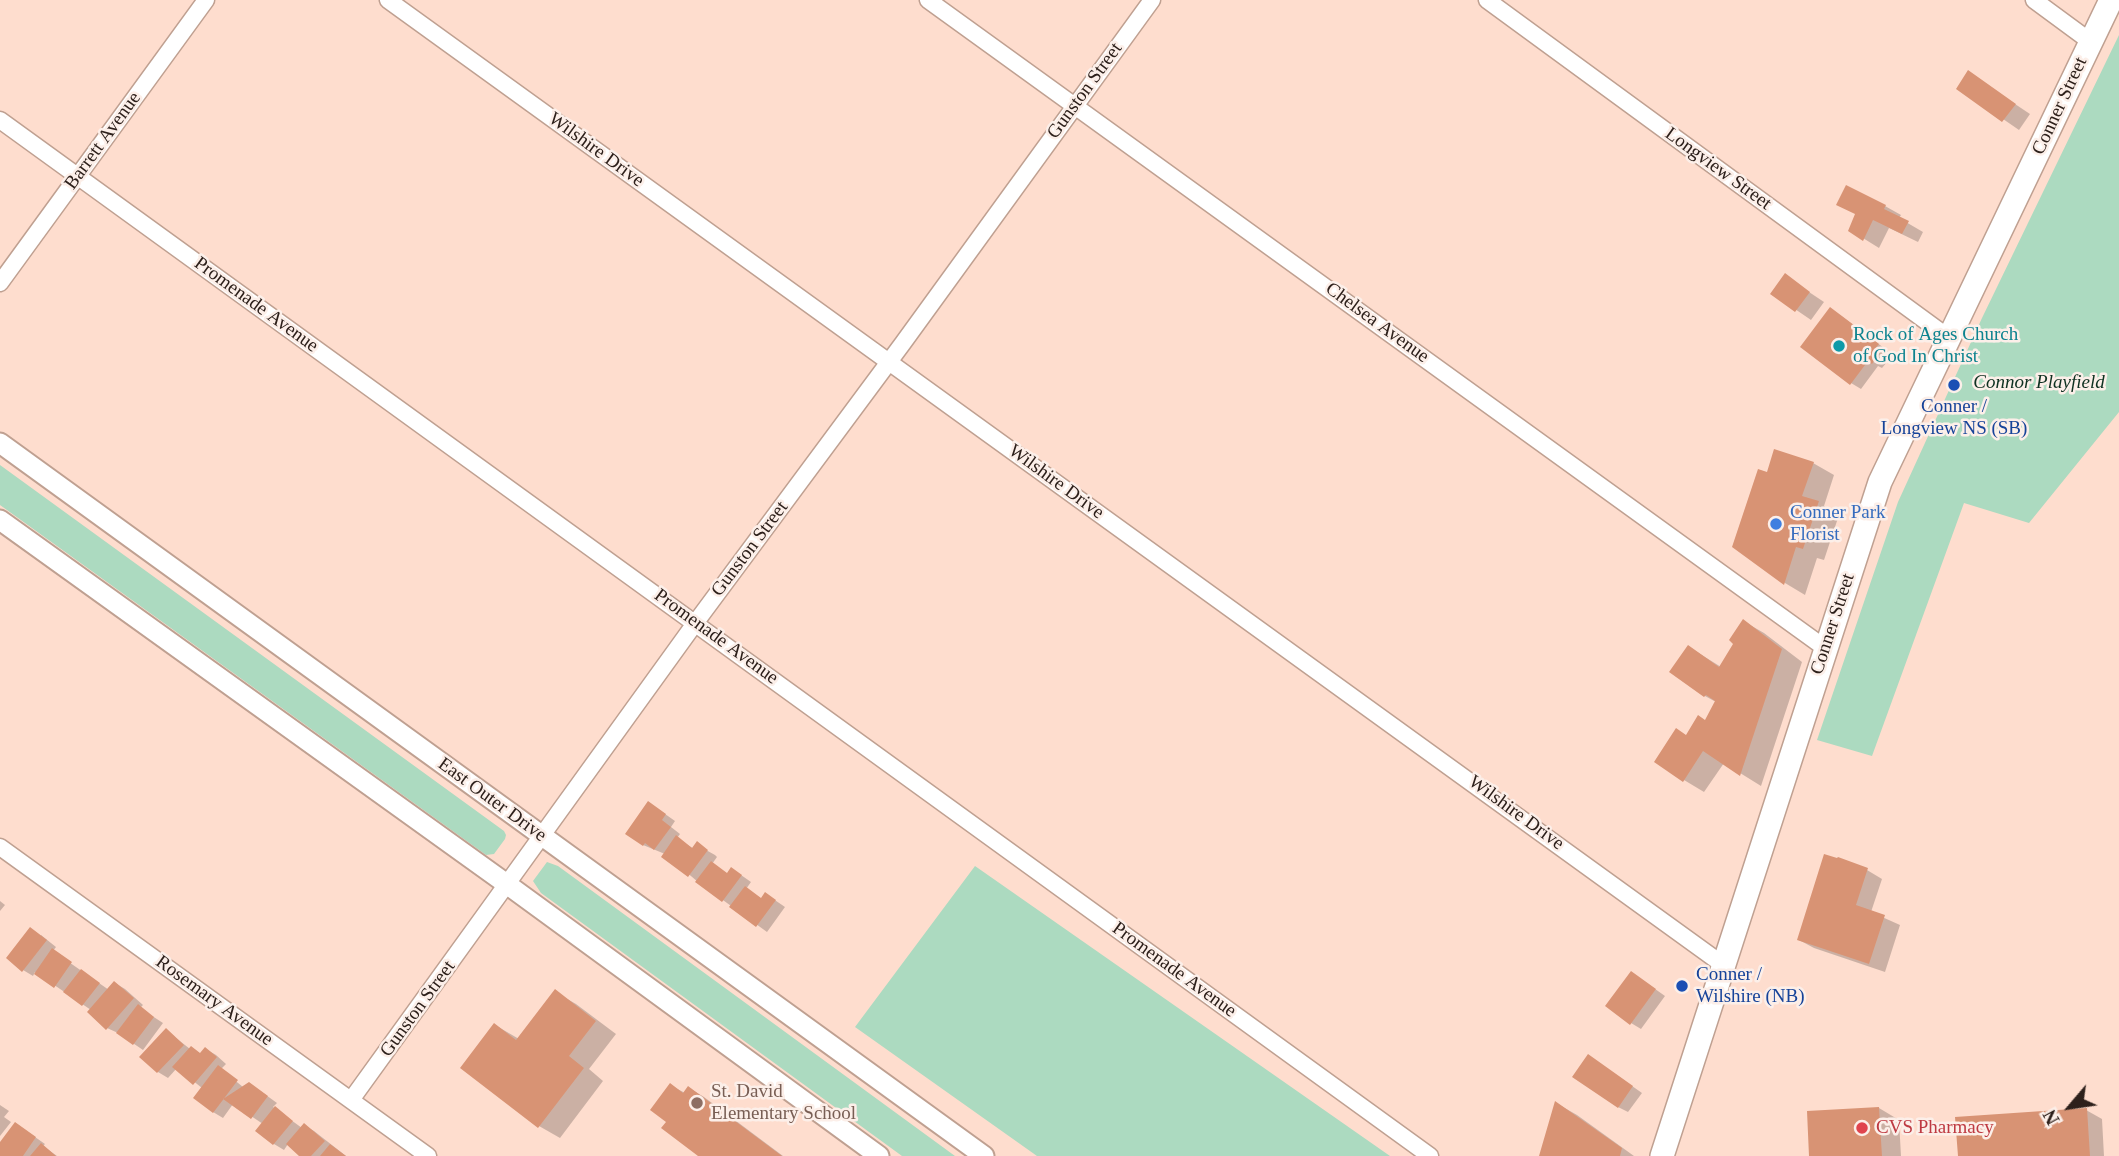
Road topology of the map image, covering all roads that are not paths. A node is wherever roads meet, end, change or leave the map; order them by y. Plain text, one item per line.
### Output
1 (206, 0) edge
2 (388, 0) edge
3 (928, 0) edge
4 (1152, 0) edge
5 (1487, 0) edge
6 (2034, 0) edge
7 (2110, 0) edge
8 (2091, 42) junction
9 (1075, 105) junction
10 (0, 120) edge
11 (78, 176) junction
12 (0, 283) edge
13 (1949, 338) junction
14 (889, 362) junction
15 (0, 443) edge
16 (0, 520) edge
17 (696, 622) junction
18 (1825, 648) junction
19 (543, 837) junction
20 (0, 847) edge
21 (508, 886) junction
22 (1723, 964) junction
23 (351, 1100) junction
24 (428, 1156) edge
25 (878, 1156) edge
26 (984, 1156) edge
27 (1430, 1156) edge
28 (1662, 1156) edge

1 - 11 street, Barrett Avenue
2 - 14 street, Wilshire Drive
3 - 9 street, Chelsea Avenue
4 - 9 street, Gunston Street
5 - 13 street, Longview Street
6 - 8 street
7 - 8 main road, Conner Street
8 - 13 main road, Conner Street
9 - 14 street, Gunston Street
9 - 18 street, Chelsea Avenue
10 - 11 street, Promenade Avenue
11 - 12 street, Barrett Avenue
11 - 17 street, Promenade Avenue
13 - 18 main road, Conner Street
14 - 17 street, Gunston Street
14 - 22 street, Wilshire Drive
15 - 19 street, East Outer Drive
16 - 21 street
17 - 19 street, Gunston Street
17 - 27 street, Promenade Avenue
18 - 22 main road, Conner Street
19 - 21 street, Gunston Street
19 - 26 street, East Outer Drive
20 - 23 street, Rosemary Avenue
21 - 23 street, Gunston Street
21 - 25 street
22 - 28 main road, Conner Street
23 - 24 street, Rosemary Avenue

